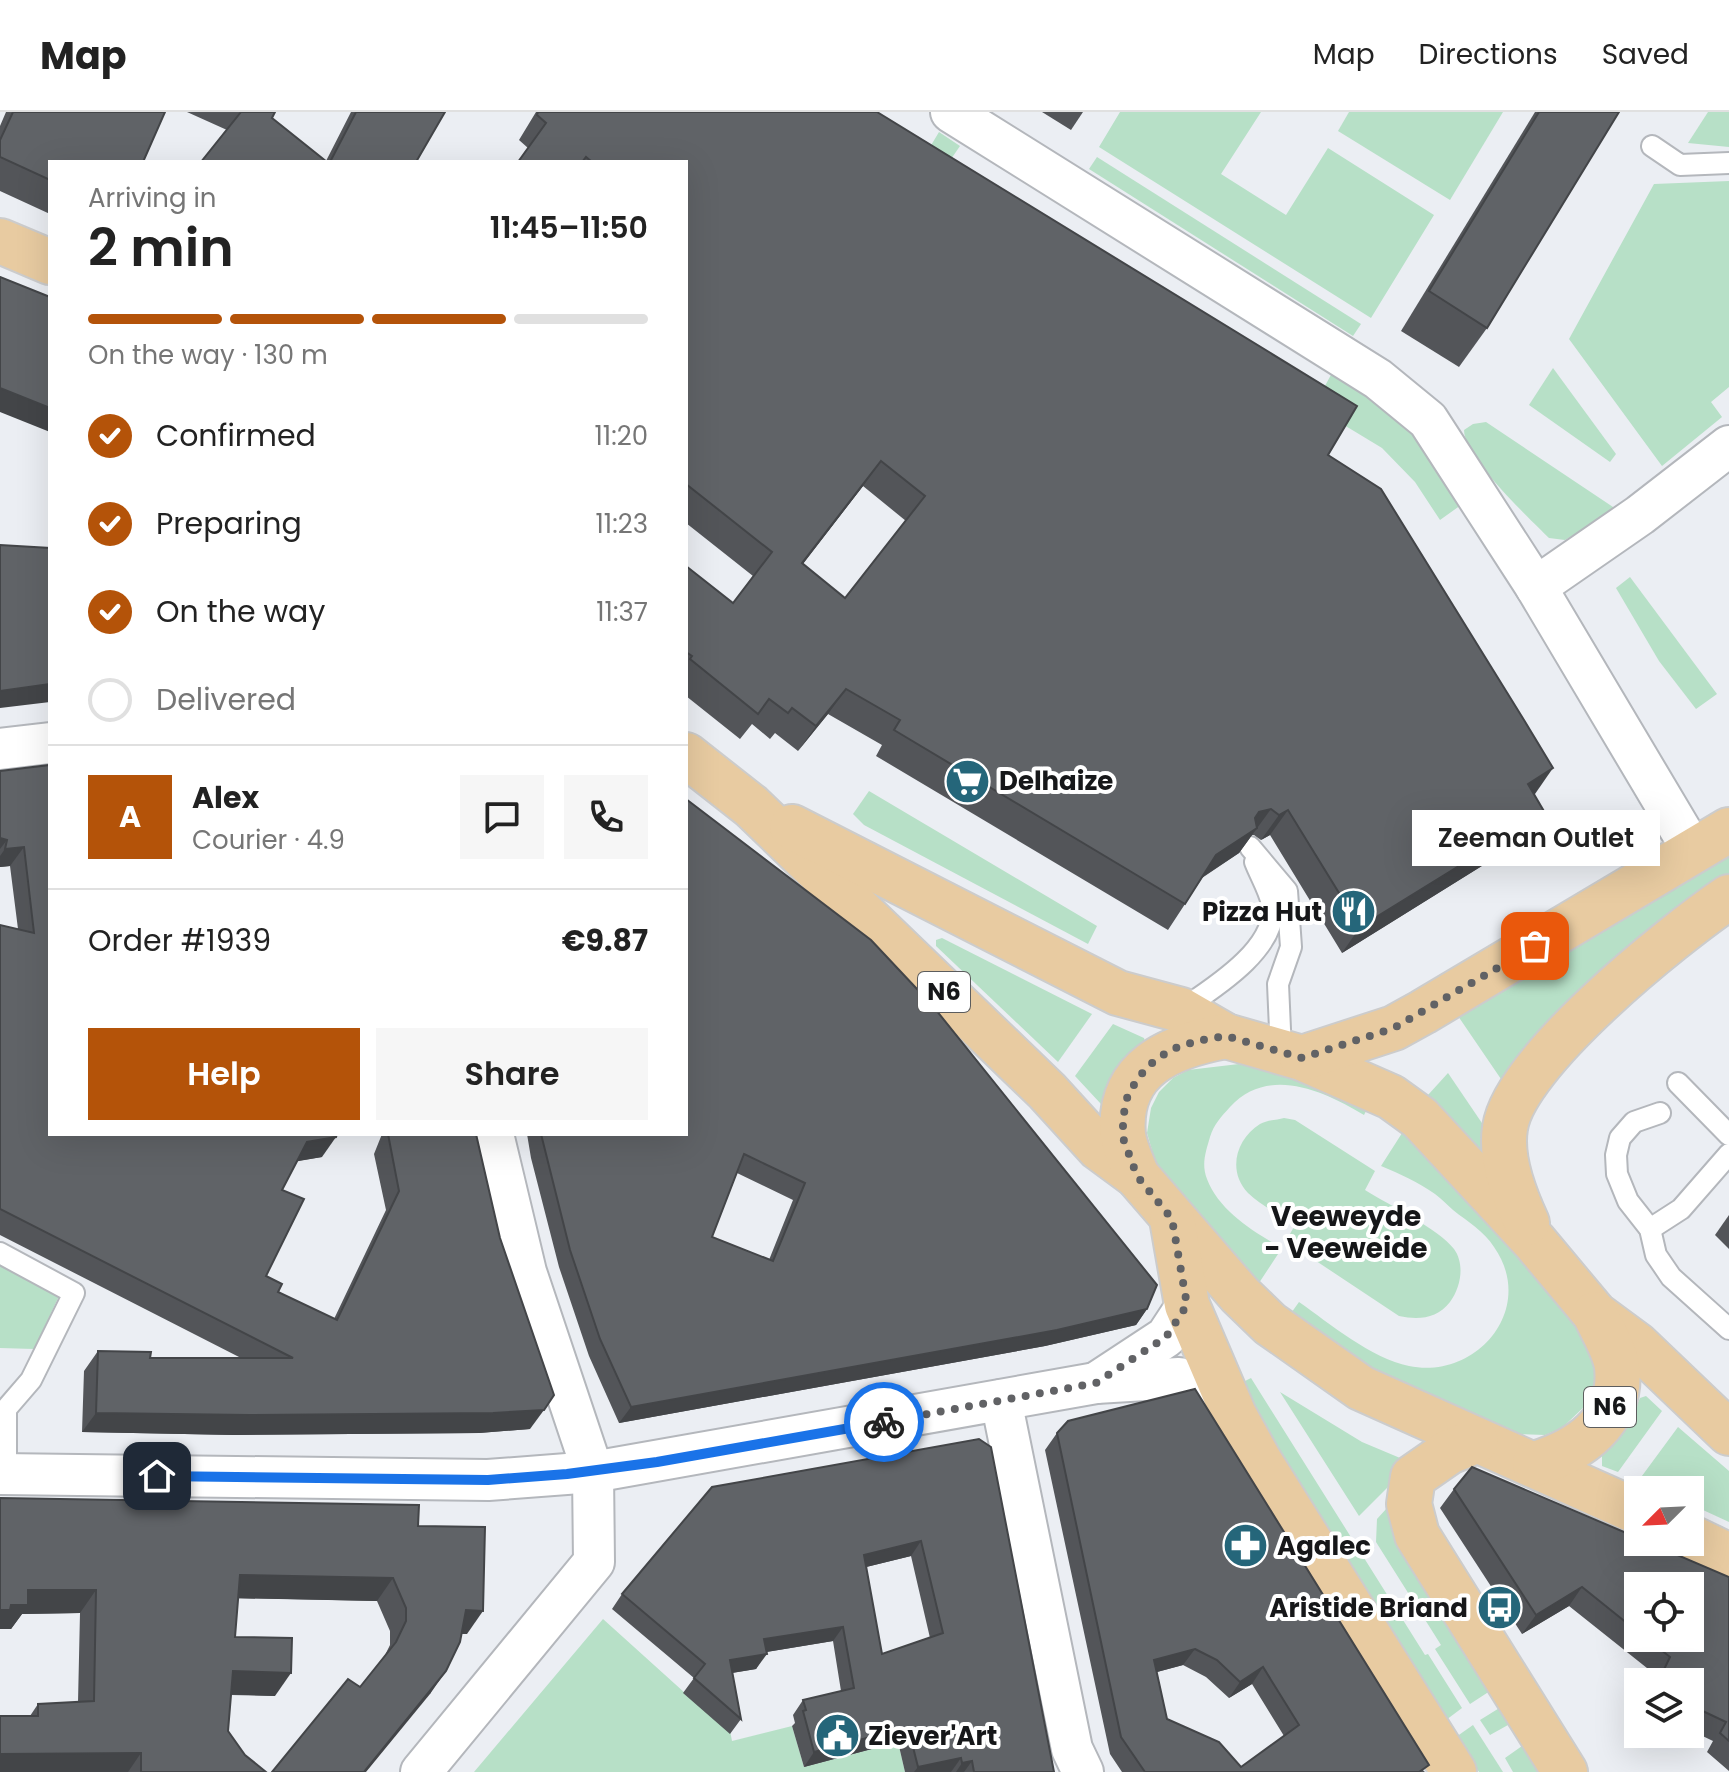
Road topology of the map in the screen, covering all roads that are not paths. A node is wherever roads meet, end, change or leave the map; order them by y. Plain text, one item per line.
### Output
1 (951, 112) edge
2 (1652, 146) dead end
3 (1729, 163) edge
4 (0, 241) edge
5 (48, 261) edge
6 (1729, 446) edge
7 (1536, 587) junction
8 (48, 743) edge
9 (0, 749) edge
10 (688, 757) edge
11 (751, 806) junction
12 (1711, 840) edge
13 (1729, 897) edge
14 (1181, 1010) junction
15 (1226, 1036) junction
16 (1291, 1055) junction
17 (1678, 1083) dead end
18 (1660, 1113) dead end
19 (1729, 1135) edge
20 (493, 1136) edge
21 (1729, 1154) edge
22 (1137, 1176) junction
23 (1172, 1219) junction
24 (1650, 1229) junction
25 (1534, 1241) junction
26 (0, 1253) edge
27 (1187, 1305) junction
28 (1595, 1314) junction
29 (1729, 1329) edge
30 (1096, 1383) junction
31 (1001, 1400) junction
32 (1234, 1415) junction
33 (1729, 1433) edge
34 (1476, 1441) junction
35 (1535, 1464) junction
36 (593, 1472) junction
37 (3, 1474) edge
38 (1624, 1505) edge
39 (1704, 1544) edge
40 (1729, 1556) edge
41 (421, 1772) edge
42 (1083, 1772) edge
43 (1454, 1772) edge
44 (1565, 1772) edge

1 - 7 street
2 - 3 lane
4 - 5 main road
6 - 7 street
7 - 12 street
8 - 9 street
10 - 11 main road, N6
11 - 14 main road, N6
11 - 22 main road, N6
12 - 16 main road
13 - 25 main road
14 - 15 main road, N6
14 - 16 lane
15 - 16 main road, N6
15 - 22 main road, N6
16 - 25 main road, N6
17 - 19 lane
18 - 24 lane
20 - 36 street
21 - 24 lane
22 - 23 main road, N6
23 - 27 main road
23 - 34 main road, N6
24 - 29 lane
25 - 28 main road, N6
26 - 37 lane
27 - 30 street
27 - 32 main road
28 - 33 main road, N6
28 - 35 main road, N6
30 - 31 street
30 - 32 street
31 - 36 street
31 - 42 street
32 - 43 main road
34 - 35 main road, N6
34 - 44 main road
35 - 38 main road, N6
36 - 37 street
36 - 41 street
39 - 40 main road

